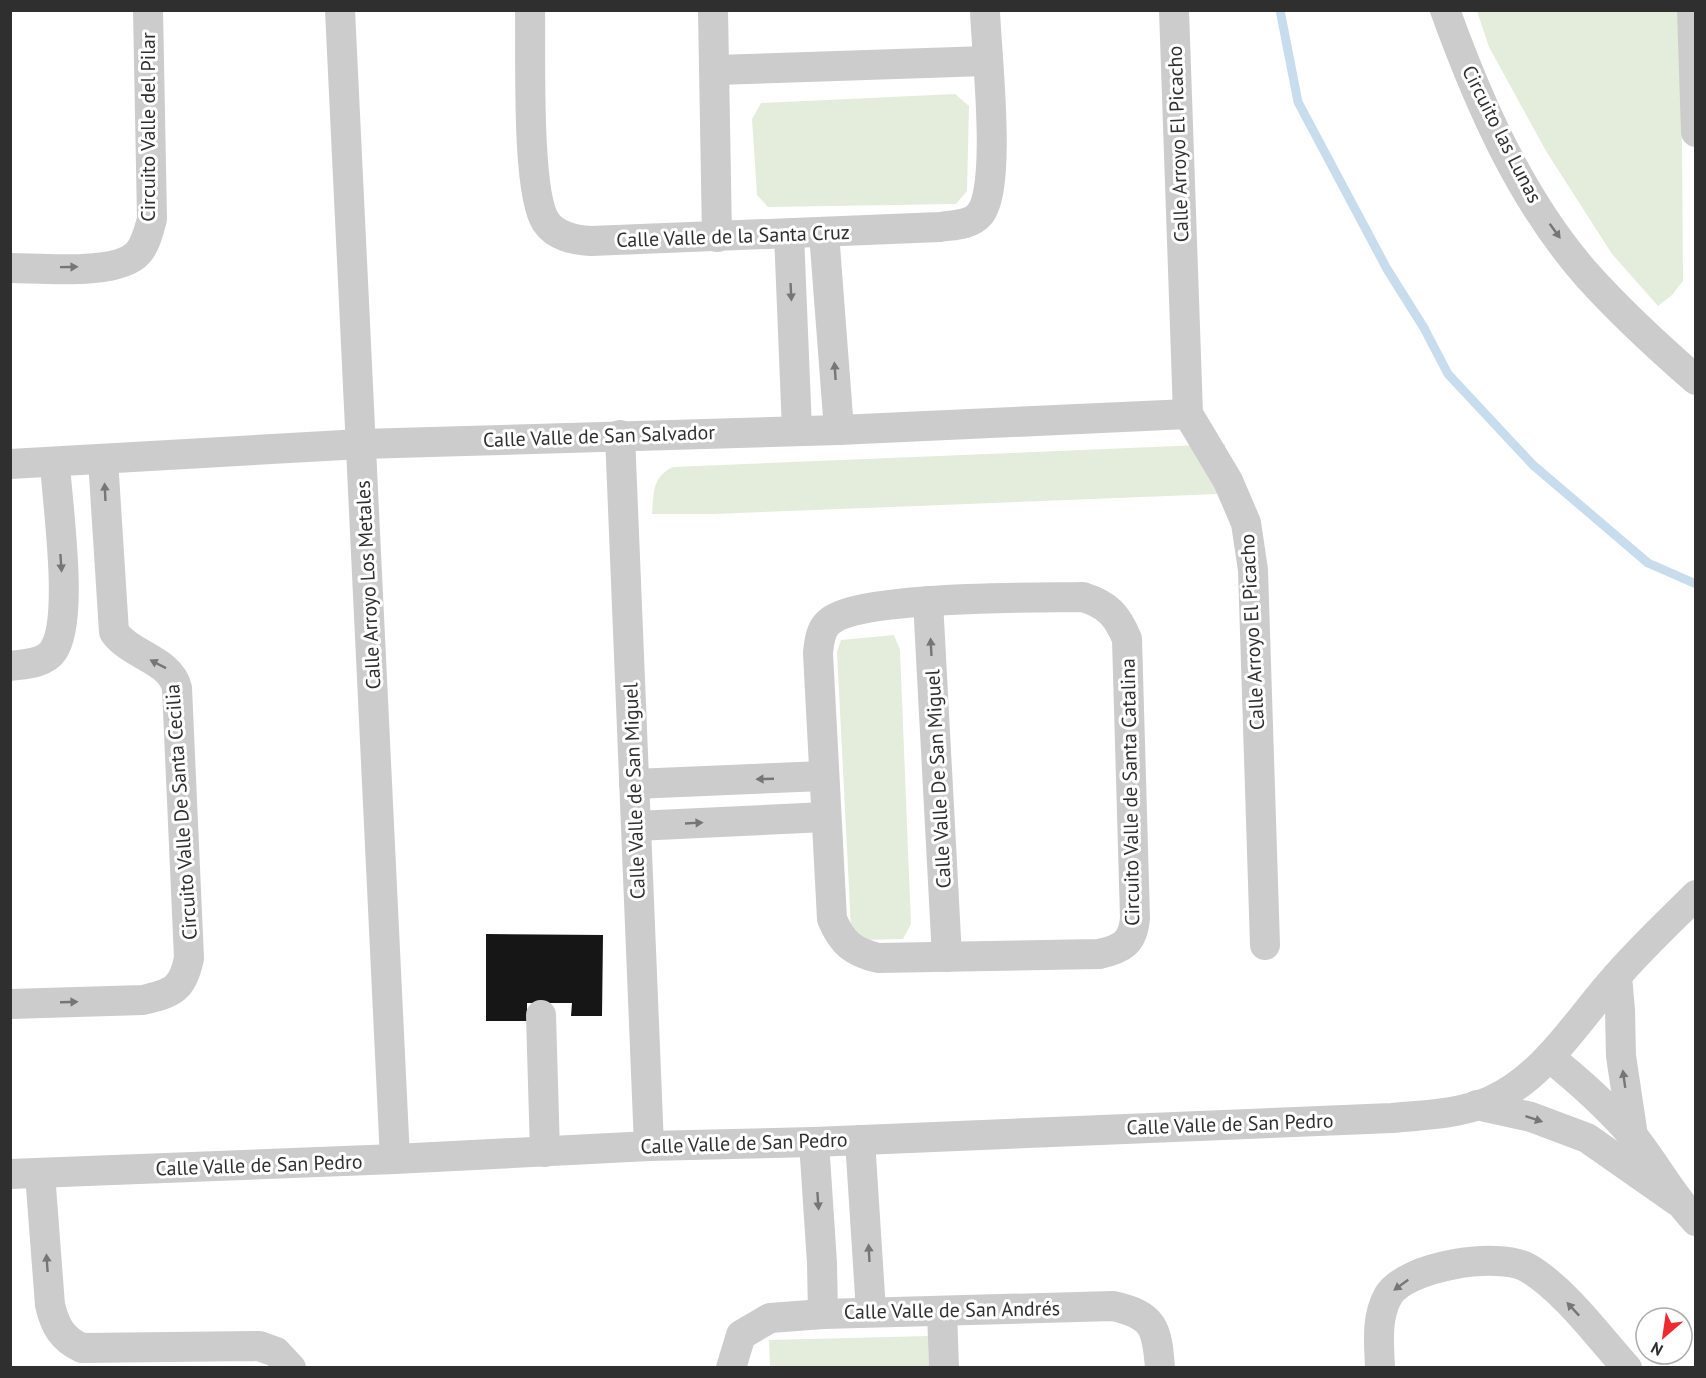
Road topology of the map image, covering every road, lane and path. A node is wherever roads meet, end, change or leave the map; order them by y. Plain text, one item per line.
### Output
1 (148, 10) edge
2 (340, 10) edge
3 (530, 10) edge
4 (713, 10) edge
5 (985, 10) edge
6 (1174, 10) edge
7 (1445, 10) edge
8 (1692, 10) edge
9 (986, 61) junction
10 (716, 70) junction
11 (1695, 132) edge
12 (824, 232) junction
13 (789, 234) junction
14 (717, 237) junction
15 (10, 268) edge
16 (1695, 380) edge
17 (1188, 414) junction
18 (798, 430) junction
19 (840, 430) junction
20 (620, 435) junction
21 (361, 444) junction
22 (103, 459) junction
23 (54, 463) junction
24 (10, 464) edge
25 (928, 601) junction
26 (10, 666) edge
27 (823, 776) junction
28 (634, 784) junction
29 (825, 817) junction
30 (636, 826) junction
31 (1695, 895) edge
32 (1265, 945) dead end
33 (947, 957) junction
34 (1617, 976) junction
35 (10, 1004) edge
36 (541, 1015) dead end
37 (1549, 1057) junction
38 (1477, 1106) junction
39 (1633, 1137) junction
40 (860, 1140) junction
41 (814, 1142) junction
42 (649, 1146) junction
43 (545, 1152) junction
44 (395, 1160) junction
45 (10, 1174) edge
46 (40, 1174) junction
47 (1686, 1211) edge
48 (871, 1311) junction
49 (942, 1311) junction
50 (823, 1314) junction
51 (1602, 1353) edge
52 (83, 1358) edge
53 (291, 1368) edge
54 (731, 1368) edge
55 (944, 1368) edge
56 (1160, 1368) edge
57 (1380, 1368) edge
58 (1627, 1368) edge

15 -> 1 street, Circuito Valle del Pilar
2 - 21 street, Calle Arroyo Los Metales
3 - 14 street, Calle Valle de la Santa Cruz
4 - 10 street
5 - 9 street, Calle Valle de la Santa Cruz
6 - 17 street, Calle Arroyo El Picacho
7 -> 16 street, Circuito las Lunas
8 - 11 street
9 - 10 street
9 - 12 street, Calle Valle de la Santa Cruz
10 - 14 street
12 - 13 street, Calle Valle de la Santa Cruz
19 -> 12 street, Calle Valle de la Santa Cruz
13 - 14 street, Calle Valle de la Santa Cruz
13 -> 18 street, Calle Valle de la Santa Cruz
17 - 19 street, Calle Valle de San Salvador
17 - 32 street, Calle Arroyo El Picacho
18 - 19 street, Calle Valle de San Salvador
18 - 20 street, Calle Valle de San Salvador
20 - 21 street, Calle Valle de San Salvador
20 - 28 street, Calle Valle de San Miguel
21 - 22 street, Calle Valle de San Salvador
21 - 44 street, Calle Arroyo Los Metales
22 - 23 street, Calle Valle de San Salvador
35 -> 22 street, Circuito Valle De Santa Cecilia
23 - 24 street, Calle Valle de San Salvador
23 -> 26 street
25 - 27 street, Circuito Valle de Santa Catalina
33 -> 25 street, Calle Valle De San Miguel
25 - 33 street, Circuito Valle de Santa Catalina
27 -> 28 street
27 - 29 street, Circuito Valle de Santa Catalina
28 - 30 street, Calle Valle de San Miguel
30 -> 29 street
29 - 33 street, Circuito Valle de Santa Catalina
30 - 42 street, Calle Valle de San Miguel
31 - 34 street, Calle Valle de San Pedro
34 - 37 street, Calle Valle de San Pedro
39 -> 34 street
36 - 43 street
37 - 38 street, Calle Valle de San Pedro
37 - 39 street
38 - 40 street, Calle Valle de San Pedro
38 -> 47 street, Calle Valle de San Pedro
39 - 47 street
40 - 41 street, Calle Valle de San Pedro
48 -> 40 street, Calle Valle de San Andrés
41 - 42 street, Calle Valle de San Pedro
41 -> 50 street, Calle Valle de San Andrés
42 - 43 street, Calle Valle de San Pedro
43 - 44 street, Calle Valle de San Pedro
44 - 46 street, Calle Valle de San Pedro
45 - 46 street, Calle Valle de San Pedro
52 -> 46 street
48 - 49 street, Calle Valle de San Andrés
48 - 50 street, Calle Valle de San Andrés
49 - 55 street
49 - 56 street, Calle Valle de San Andrés
50 - 54 street, Calle Valle de San Andrés
51 -> 57 street
51 - 58 street
52 - 53 street

